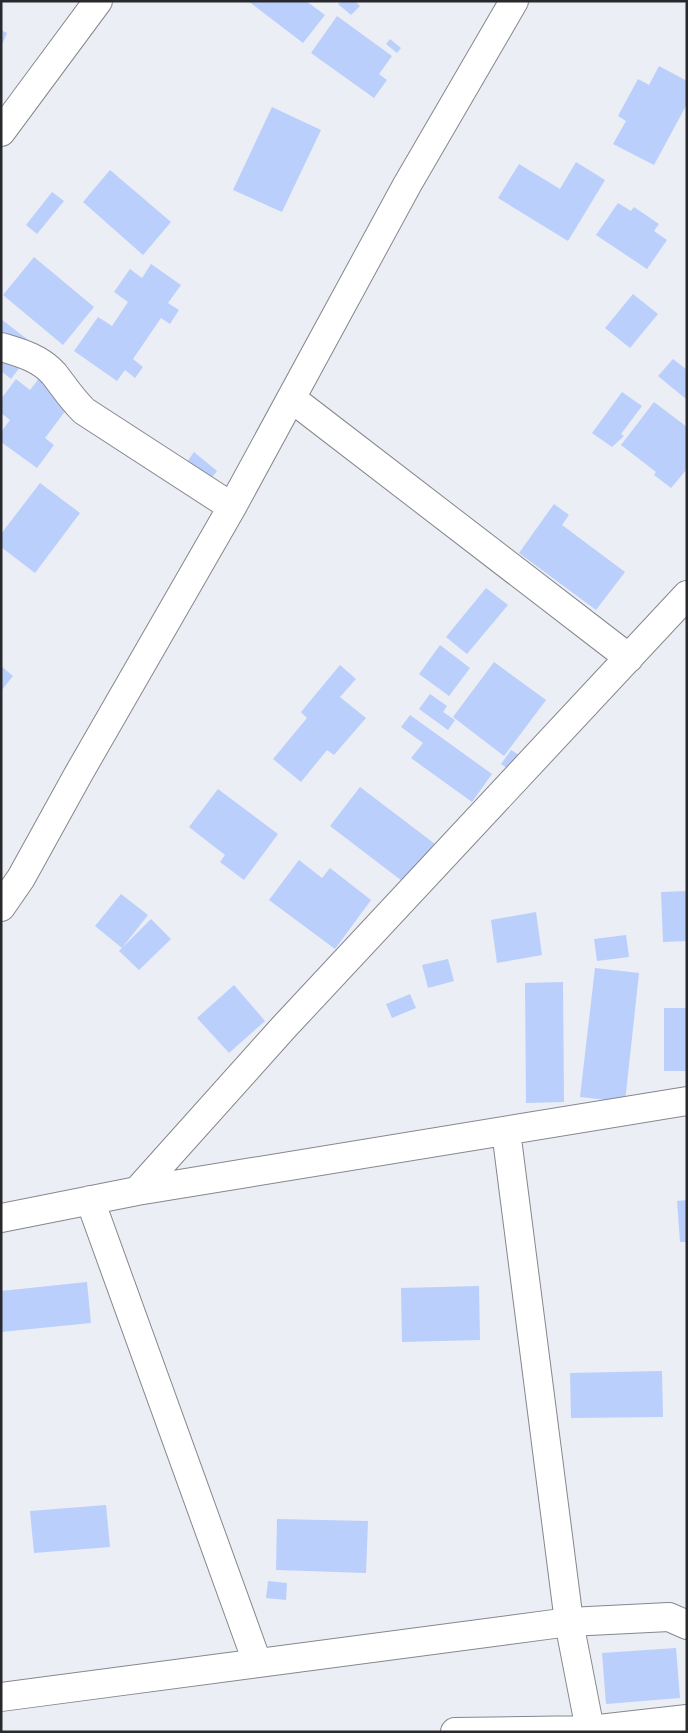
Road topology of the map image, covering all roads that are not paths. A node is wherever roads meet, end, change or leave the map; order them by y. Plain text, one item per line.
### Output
1 (98, 1) edge
2 (514, 1) edge
3 (1, 132) edge
4 (1, 347) edge
5 (291, 398) junction
6 (232, 507) junction
7 (687, 595) edge
8 (629, 658) junction
9 (1, 908) edge
10 (687, 1101) edge
11 (506, 1131) junction
12 (137, 1191) junction
13 (90, 1200) junction
14 (1, 1218) edge
15 (569, 1622) junction
16 (687, 1625) edge
17 (257, 1662) junction
18 (1, 1697) edge
19 (687, 1720) edge
20 (687, 1726) edge
21 (590, 1730) junction
22 (455, 1732) edge
23 (681, 1732) edge

1 - 3 street
2 - 5 street
4 - 6 street
5 - 6 street
5 - 8 street
6 - 9 street
7 - 8 street
8 - 12 street
10 - 11 street
11 - 12 street
11 - 15 street
12 - 13 street
13 - 14 street
13 - 17 street
15 - 16 street
15 - 17 street
15 - 21 street
17 - 18 street
19 - 21 street
20 - 23 street
21 - 22 street

